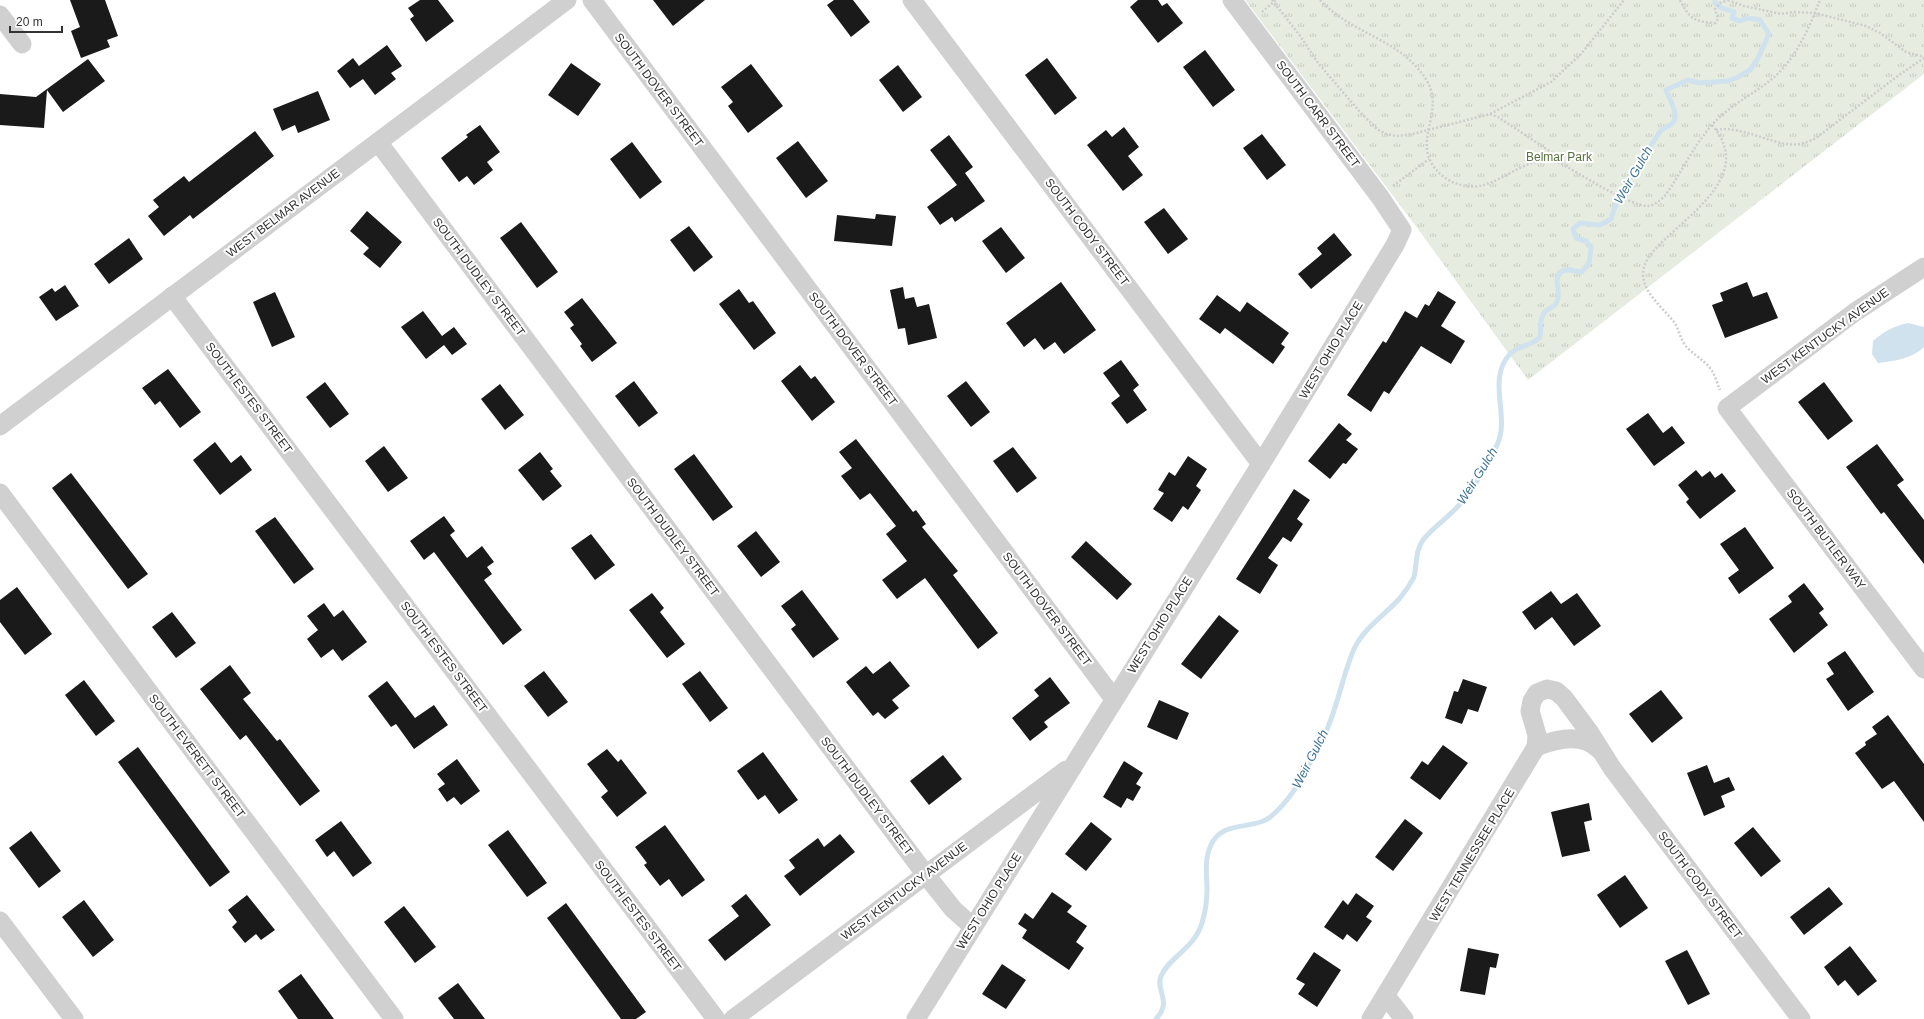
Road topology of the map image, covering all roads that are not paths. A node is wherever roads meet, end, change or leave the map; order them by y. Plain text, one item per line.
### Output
1 (567, 0) edge
2 (592, 0) edge
3 (912, 0) edge
4 (1232, 0) edge
5 (0, 15) edge
6 (22, 44) dead end
7 (378, 142) junction
8 (1402, 230) joint
9 (1924, 267) edge
10 (172, 296) junction
11 (1727, 408) joint
12 (0, 426) edge
13 (1261, 464) junction
14 (0, 493) edge
15 (1924, 669) edge
16 (1114, 699) junction
17 (1536, 747) junction
18 (1600, 750) junction
19 (1075, 763) junction
20 (926, 875) junction
21 (0, 921) edge
22 (973, 927) junction
23 (1386, 996) junction
24 (74, 1019) edge
25 (394, 1019) edge
26 (716, 1019) edge
27 (733, 1019) edge
28 (916, 1019) edge
29 (1371, 1019) edge
30 (1404, 1019) edge
31 (1801, 1019) edge

1 - 7 street, WEST BELMAR AVENUE
2 - 16 street, SOUTH DOVER STREET
3 - 13 street, SOUTH CODY STREET
4 - 8 street, SOUTH CARR STREET
5 - 6 street
7 - 10 street, WEST BELMAR AVENUE
7 - 20 street, SOUTH DUDLEY STREET
8 - 13 street, WEST OHIO PLACE
9 - 11 street, WEST KENTUCKY AVENUE
10 - 12 street, WEST BELMAR AVENUE
10 - 26 street, SOUTH ESTES STREET
11 - 15 street, SOUTH BUTLER WAY
13 - 16 street, WEST OHIO PLACE
14 - 25 street, SOUTH EVERETT STREET
16 - 19 street, WEST OHIO PLACE
17 - 18 street
17 - 18 street, SOUTH CODY STREET
17 - 23 street, WEST TENNESSEE PLACE
18 - 31 street, SOUTH CODY STREET
19 - 20 street, WEST KENTUCKY AVENUE
19 - 22 street, WEST OHIO PLACE
20 - 22 street, SOUTH DUDLEY STREET
20 - 27 street, WEST KENTUCKY AVENUE
21 - 24 street
22 - 28 street, WEST OHIO PLACE
23 - 29 street, WEST TENNESSEE PLACE
23 - 30 street

